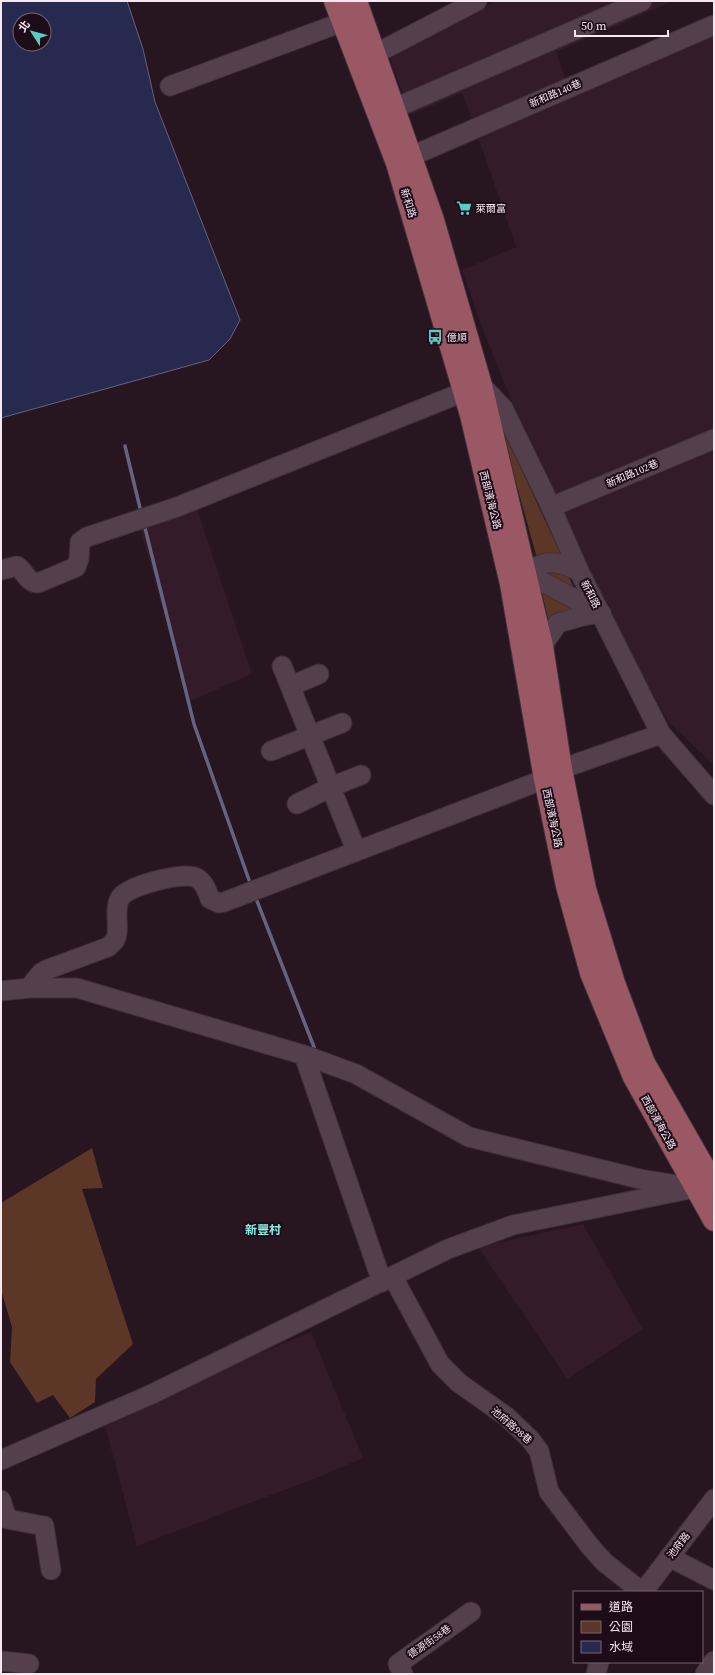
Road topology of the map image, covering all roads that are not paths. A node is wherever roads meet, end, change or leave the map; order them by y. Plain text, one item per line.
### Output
1 (335, 1) edge
2 (477, 1) edge
3 (642, 1) edge
4 (353, 13) edge
5 (714, 25) edge
6 (376, 54) junction
7 (170, 86) dead end
8 (395, 108) junction
9 (404, 159) junction
10 (473, 388) junction
11 (714, 439) edge
12 (551, 507) junction
13 (1, 570) edge
14 (579, 571) junction
15 (519, 579) junction
16 (601, 613) junction
17 (542, 646) junction
18 (282, 666) dead end
19 (320, 674) dead end
20 (291, 686) junction
21 (342, 723) dead end
22 (661, 734) junction
23 (310, 735) junction
24 (271, 751) dead end
25 (553, 774) junction
26 (361, 775) dead end
27 (331, 787) junction
28 (714, 795) edge
29 (296, 804) dead end
30 (356, 850) junction
31 (29, 988) junction
32 (1, 991) edge
33 (304, 1055) junction
34 (708, 1188) edge
35 (714, 1220) edge
36 (387, 1279) junction
37 (1, 1460) edge
38 (714, 1499) edge
39 (1, 1500) edge
40 (669, 1556) junction
41 (51, 1570) dead end
42 (714, 1580) edge
43 (641, 1591) edge
44 (643, 1591) edge
45 (471, 1612) dead end
46 (1, 1661) edge
47 (714, 1661) edge
48 (599, 1663) edge
49 (29, 1664) dead end
50 (403, 1674) edge
51 (596, 1674) edge
52 (705, 1674) edge

1 - 4 main road, 新和路
2 - 6 street
3 - 8 street
4 - 6 main road, 新和路
4 - 7 street
4 - 9 main road, 新和路
5 - 9 street, 新和路140巷
6 - 8 main road, 新和路
8 - 9 main road, 新和路
9 - 10 main road, 新和路
10 - 12 street, 新和路
10 - 13 street
10 - 15 main road, 西部濱海公路
10 - 15 main road, 西部濱海公路
11 - 12 street, 新和路102巷
12 - 14 street, 新和路
14 - 15 street
14 - 16 street, 新和路
15 - 16 street
15 - 17 main road, 西部濱海公路
15 - 25 main road, 西部濱海公路
16 - 17 street
16 - 22 street, 新和路
17 - 25 main road, 西部濱海公路
18 - 20 street
19 - 20 street
20 - 23 street
21 - 23 street
22 - 25 street
22 - 28 street, 新和路
23 - 24 street
23 - 27 street
25 - 30 street
25 - 34 main road, 西部濱海公路
26 - 27 street
27 - 29 street
27 - 30 street
30 - 31 street
31 - 32 street
31 - 33 street
33 - 34 street
33 - 36 street, 池府路98巷
34 - 35 main road, 西部濱海公路
34 - 36 street
36 - 37 street
36 - 43 street, 池府路98巷
38 - 40 street, 池府路
39 - 41 street
40 - 42 street
40 - 44 street, 池府路
45 - 50 street, 德源街58巷
46 - 49 street
47 - 52 street
48 - 51 street

